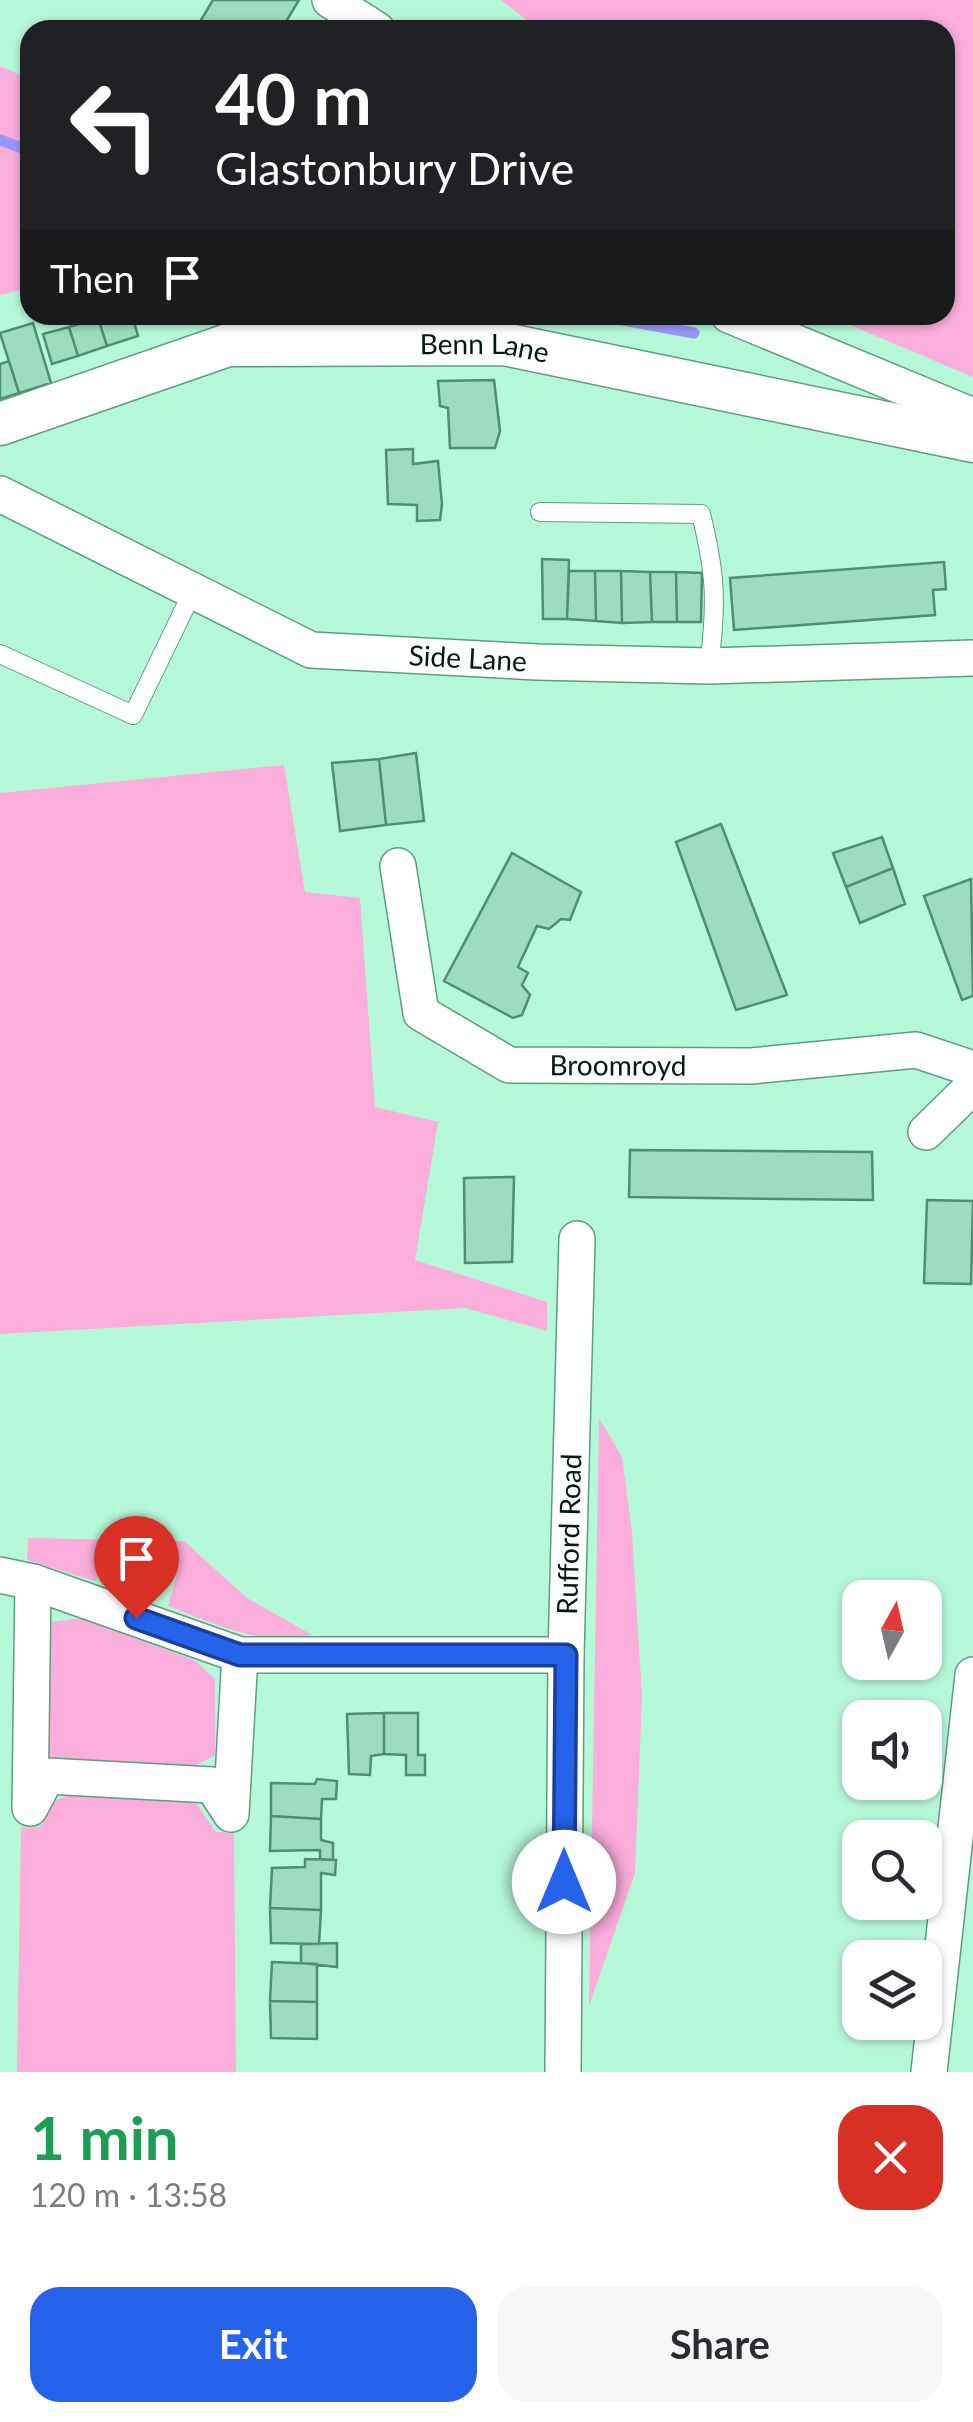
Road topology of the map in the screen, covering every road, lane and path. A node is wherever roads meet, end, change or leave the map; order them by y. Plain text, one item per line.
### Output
1 (330, 0) edge
2 (361, 20) edge
3 (753, 325) edge
4 (973, 416) edge
5 (0, 424) edge
6 (973, 441) edge
7 (0, 494) edge
8 (540, 512) dead end
9 (193, 591) junction
10 (0, 654) edge
11 (973, 658) edge
12 (709, 666) junction
13 (398, 866) dead end
14 (973, 1069) edge
15 (973, 1086) edge
16 (926, 1132) dead end
17 (576, 1238) dead end
18 (16, 1578) edge
19 (240, 1655) junction
20 (566, 1655) junction
21 (973, 1675) edge
22 (964, 1827) edge
23 (563, 2072) edge
24 (930, 2072) edge

1 - 2 street
3 - 4 street
5 - 6 street, Benn Lane
7 - 9 street, Side Lane
8 - 12 lane
9 - 10 lane
9 - 12 street, Side Lane
11 - 12 street, Side Lane
13 - 14 street, Broomroyd
15 - 16 street
17 - 20 street, Rufford Road
18 - 19 street
18 - 19 street
19 - 20 street
20 - 23 street, Rufford Road
21 - 22 street
22 - 24 street

